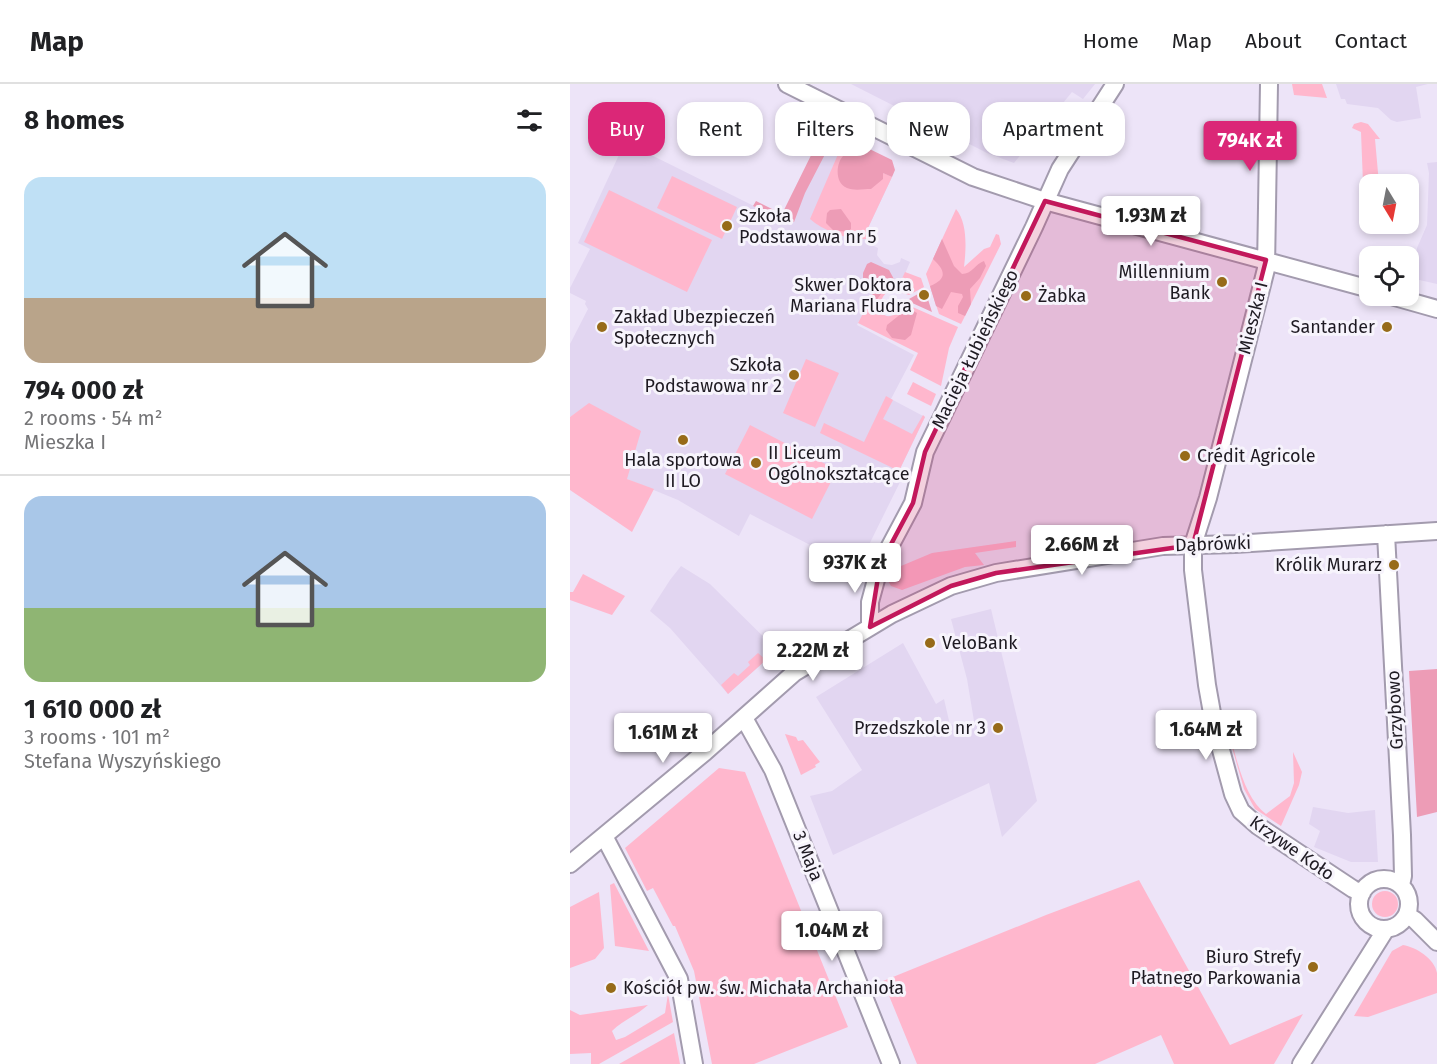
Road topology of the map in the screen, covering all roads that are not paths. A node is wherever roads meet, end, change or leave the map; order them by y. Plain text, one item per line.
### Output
1 (787, 84) edge
2 (1115, 84) edge
3 (1269, 84) edge
4 (1045, 201) junction
5 (1266, 260) junction
6 (1359, 286) edge
7 (1419, 304) edge
8 (1437, 309) edge
9 (1437, 531) edge
10 (1386, 534) junction
11 (1193, 545) junction
12 (870, 627) junction
13 (744, 718) junction
14 (604, 836) junction
15 (571, 862) edge
16 (1401, 885) junction
17 (1362, 893) junction
18 (1407, 915) junction
19 (1386, 929) junction
20 (1437, 942) edge
21 (694, 1064) edge
22 (891, 1064) edge
23 (1301, 1064) edge

1 - 4 street
2 - 4 street, Macieja Łubieńskiego
3 - 5 street, Mieszka I
4 - 5 street
4 - 12 street, Macieja Łubieńskiego
5 - 6 street
5 - 11 street, Mieszka I
7 - 8 street
9 - 10 street, Dąbrówki
10 - 11 street, Dąbrówki
10 - 16 street, Grzybowo
11 - 12 street, Dąbrówki
11 - 17 street, Krzywe Koło
12 - 13 street, Dąbrówki
13 - 14 street, Dąbrówki
13 - 22 street, 3 Maja
14 - 15 street, Dąbrówki
14 - 21 street
16 - 17 street
16 - 18 street
17 - 19 street
18 - 19 street
18 - 20 street
19 - 23 street

